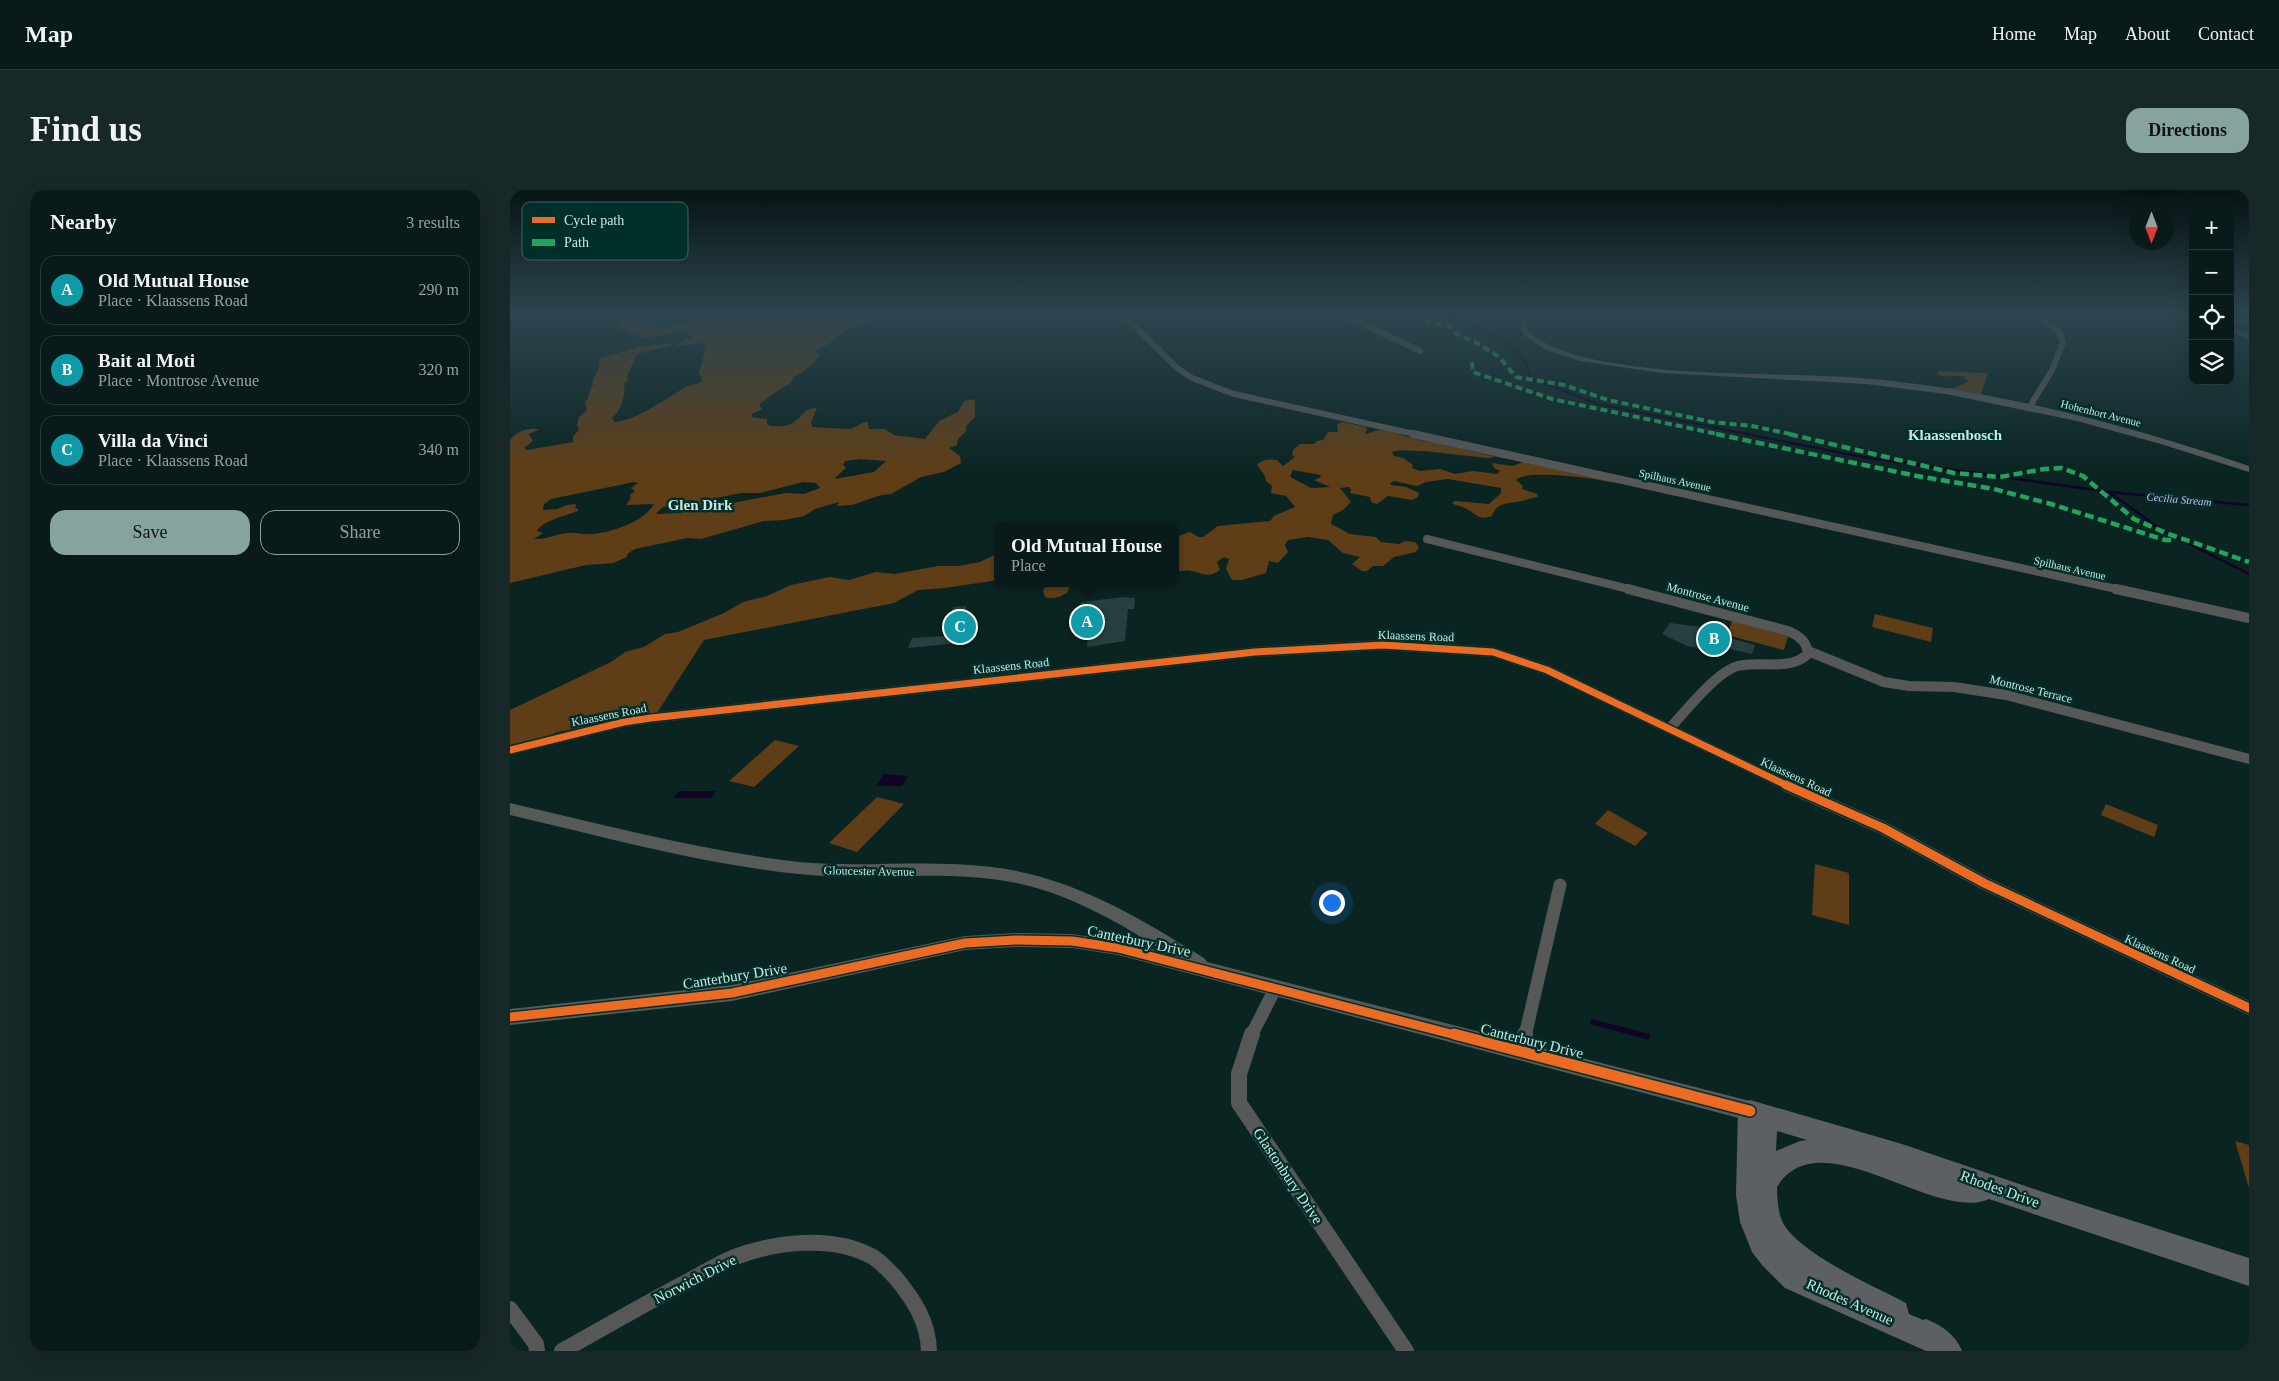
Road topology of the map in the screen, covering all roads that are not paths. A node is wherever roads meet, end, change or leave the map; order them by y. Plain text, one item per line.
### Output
1 (1175, 366) edge
2 (1617, 366) edge
3 (2054, 366) edge
4 (2029, 408) junction
5 (2249, 469) edge
6 (1427, 539) dead end
7 (2249, 618) edge
8 (1808, 651) junction
9 (1670, 728) junction
10 (510, 750) edge
11 (2249, 759) edge
12 (510, 809) edge
13 (1560, 885) dead end
14 (1210, 971) junction
15 (1275, 989) junction
16 (2249, 1008) edge
17 (510, 1017) edge
18 (1522, 1052) junction
19 (1758, 1113) junction
20 (1765, 1183) junction
21 (2022, 1197) junction
22 (2249, 1272) edge
23 (510, 1309) edge
24 (1942, 1345) edge
25 (537, 1351) edge
26 (562, 1351) edge
27 (929, 1351) edge
28 (1406, 1351) edge

1 - 7 street, Spilhaus Avenue
2 - 4 street, Hohenhort Avenue
3 - 4 street
4 - 5 street, Hohenhort Avenue
6 - 8 street, Montrose Avenue
8 - 9 street
8 - 11 street, Montrose Terrace
9 - 10 street, Klaassens Road
9 - 16 street, Klaassens Road
12 - 14 street, Gloucester Avenue
13 - 18 street
14 - 15 street, Canterbury Drive
14 - 17 street, Canterbury Drive
15 - 18 street, Canterbury Drive
15 - 28 street, Glastonbury Drive
18 - 19 street, Canterbury Drive
19 - 20 main road, Rhodes Avenue
19 - 21 main road, Rhodes Drive
19 - 24 main road, Rhodes Avenue
20 - 21 main road
20 - 24 main road, Rhodes Avenue
21 - 22 main road, Rhodes Drive
23 - 25 street
26 - 27 street, Norwich Drive

